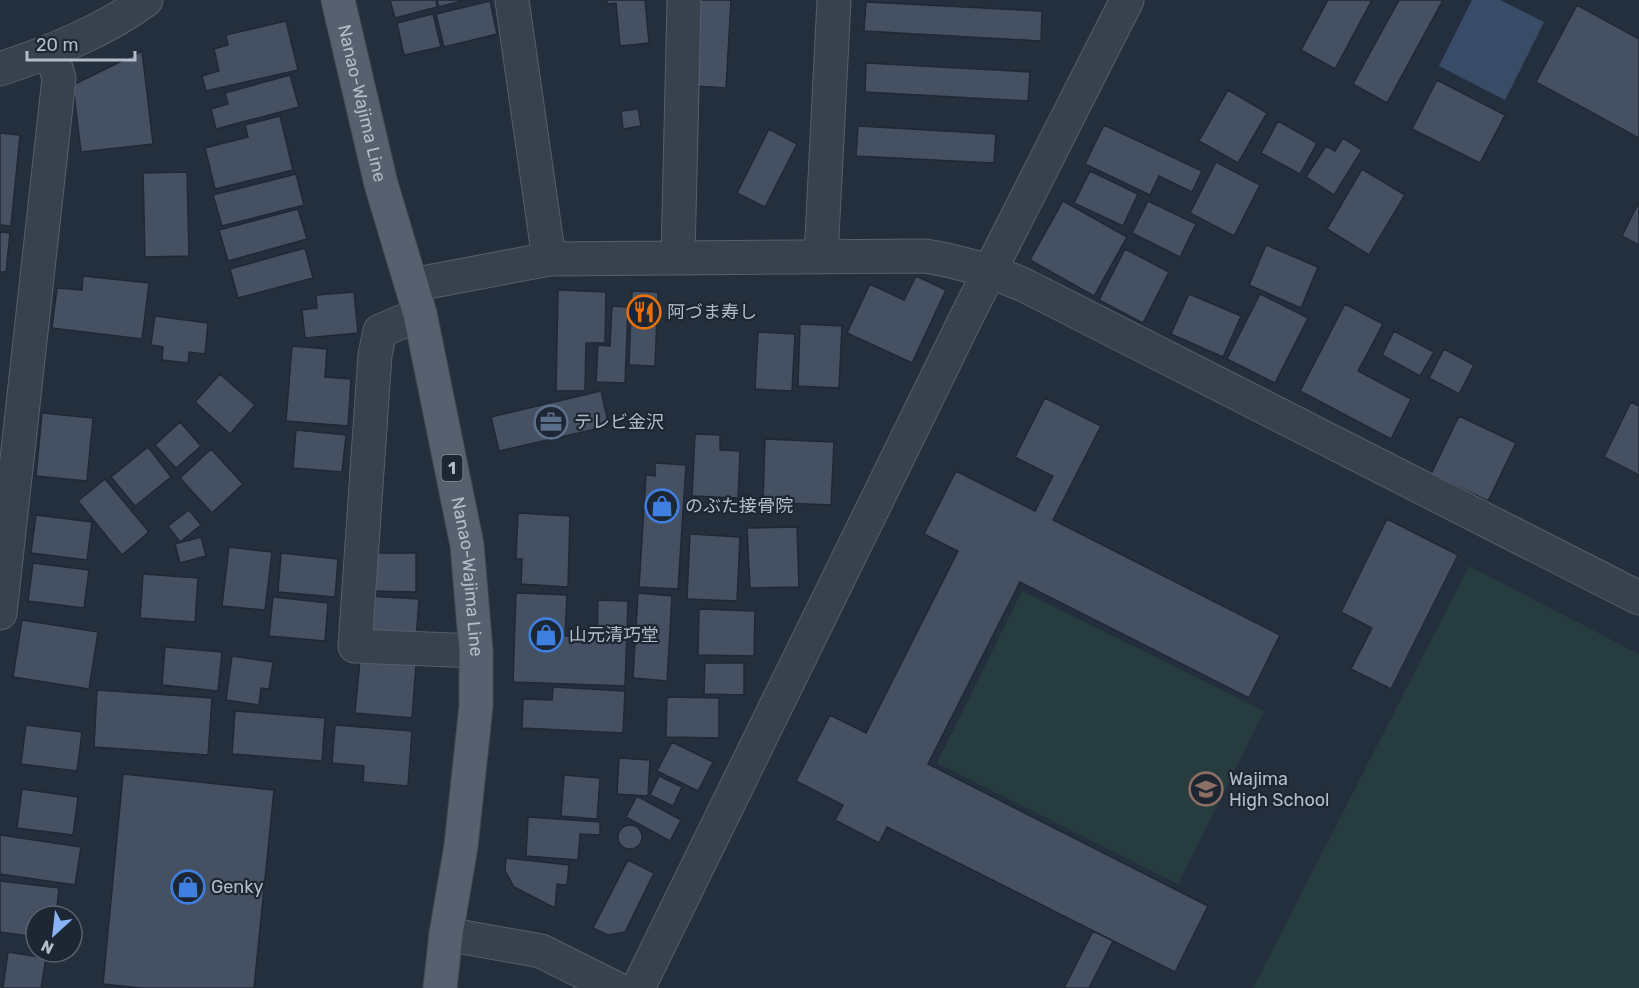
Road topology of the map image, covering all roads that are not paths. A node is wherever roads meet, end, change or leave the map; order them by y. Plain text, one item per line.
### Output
1 (146, 0) edge
2 (338, 0) edge
3 (512, 0) edge
4 (684, 0) edge
5 (834, 0) edge
6 (1127, 0) edge
7 (51, 52) junction
8 (0, 69) edge
9 (821, 257) junction
10 (678, 258) junction
11 (549, 259) junction
12 (990, 271) junction
13 (416, 299) junction
14 (1639, 598) edge
15 (0, 613) edge
16 (476, 651) junction
17 (446, 934) junction
18 (440, 988) edge
19 (615, 988) edge
20 (638, 988) edge

1 - 7 street
2 - 13 main road, Nanao-Wajima Line / 1
3 - 11 street
4 - 10 street
5 - 9 street
6 - 12 street
7 - 8 street
7 - 15 street
9 - 10 street
9 - 12 street
10 - 11 street
11 - 13 street
12 - 14 street
12 - 20 street
13 - 16 main road, Nanao-Wajima Line / 1
13 - 16 street
16 - 17 main road, Nanao-Wajima Line / 1
17 - 18 main road, Nanao-Wajima Line / 1
17 - 19 street

